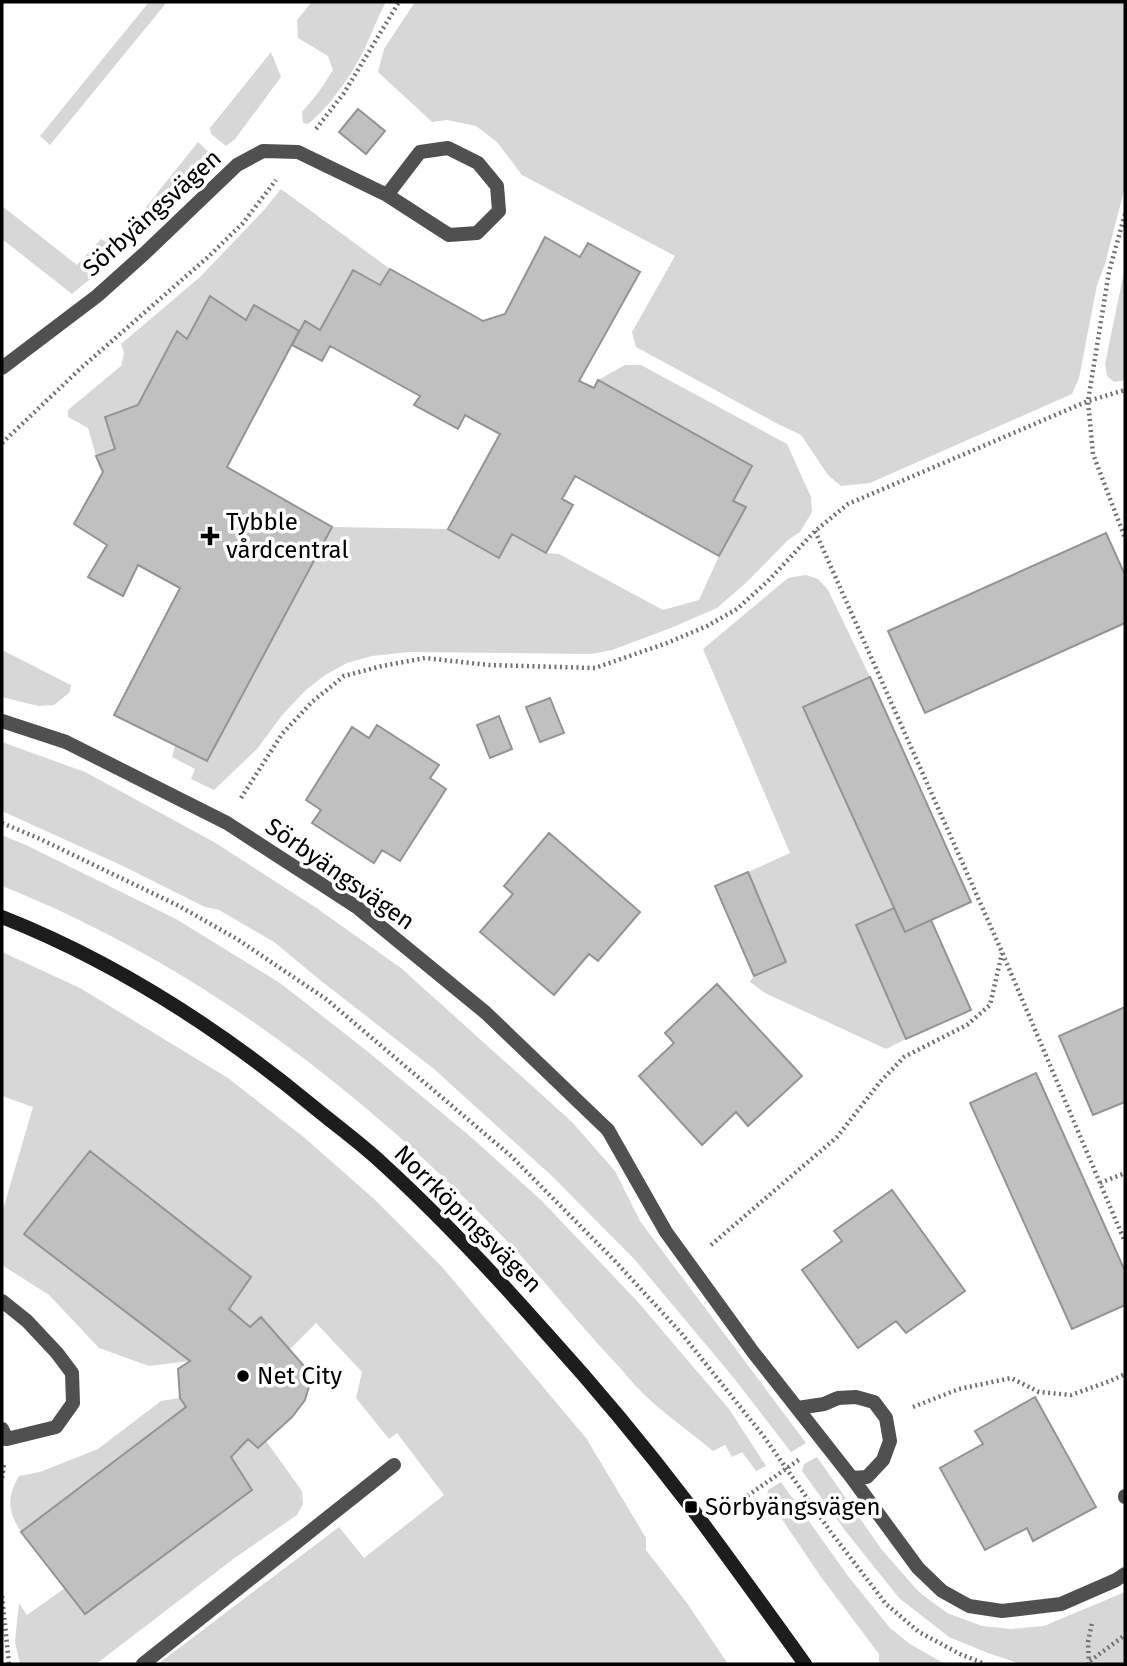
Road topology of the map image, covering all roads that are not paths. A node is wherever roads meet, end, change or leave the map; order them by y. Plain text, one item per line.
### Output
1 (387, 195) junction
2 (2, 368) edge
3 (2, 721) edge
4 (2, 917) edge
5 (2, 1301) edge
6 (798, 1408) junction
7 (2, 1429) edge
8 (394, 1465) dead end
9 (852, 1478) junction
10 (1125, 1574) edge
11 (143, 1664) edge
12 (805, 1664) edge

1 - 1 street, Sörbyängsvägen
1 - 2 street, Sörbyängsvägen
3 - 6 street, Sörbyängsvägen
4 - 12 main road, Norrköpingsvägen
5 - 7 street
6 - 9 street, Sörbyängsvägen
6 - 9 street
8 - 11 street
9 - 10 street, Sörbyängsvägen

